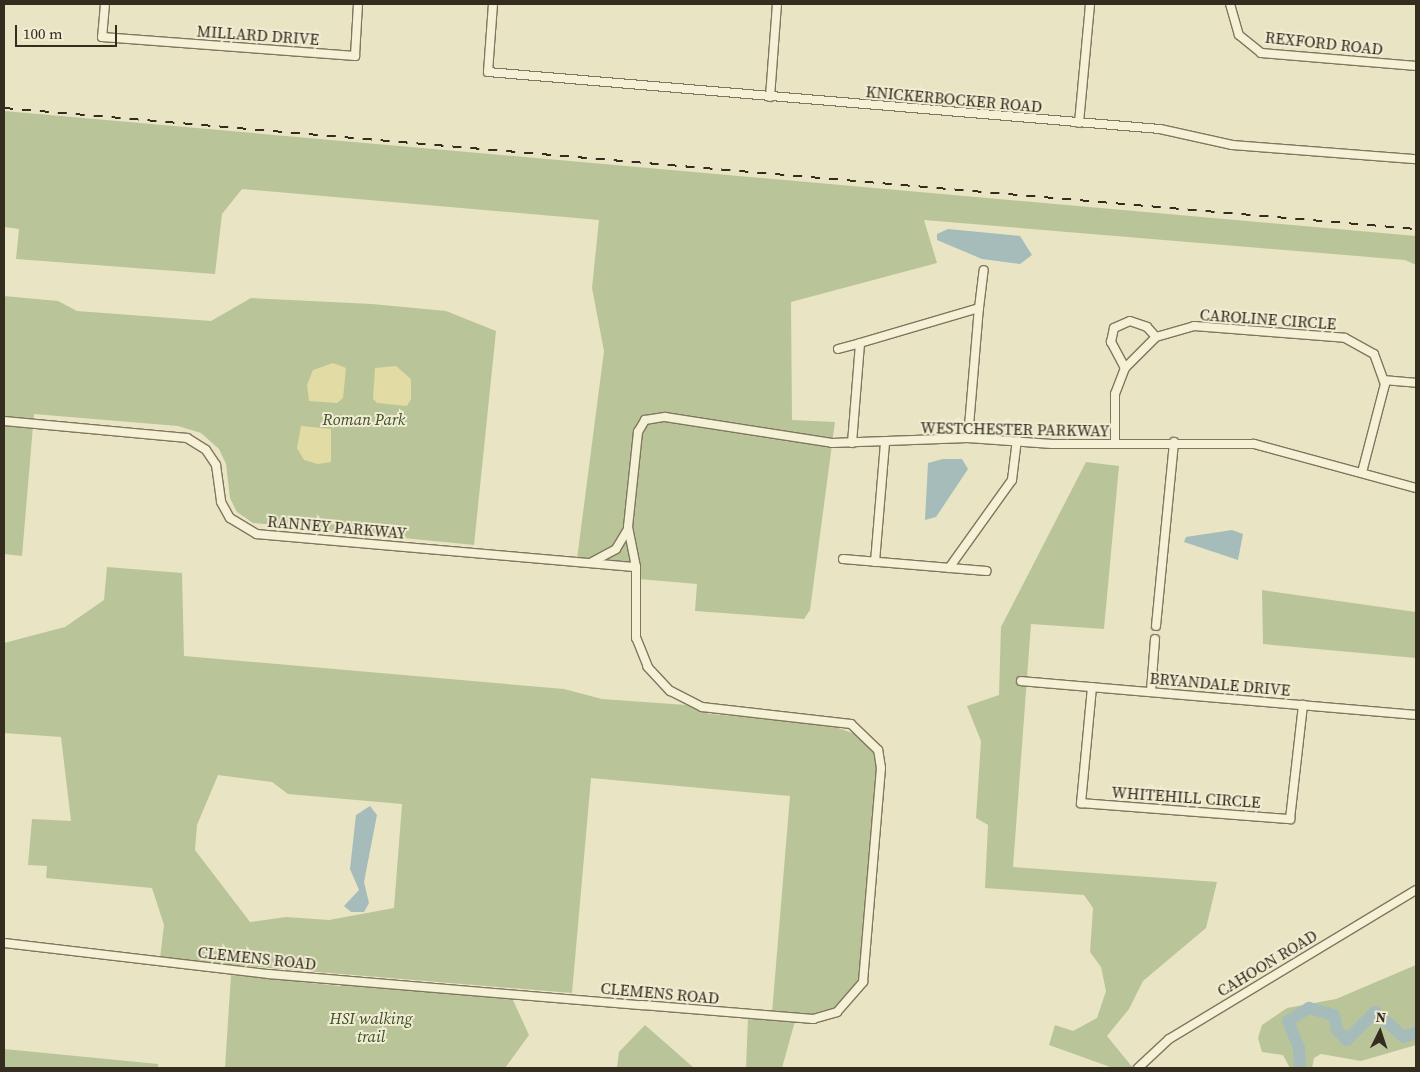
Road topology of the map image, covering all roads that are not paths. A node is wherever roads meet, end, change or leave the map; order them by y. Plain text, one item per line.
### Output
1 (105, 4) edge
2 (358, 4) edge
3 (493, 4) edge
4 (777, 4) edge
5 (1090, 4) edge
6 (1230, 4) edge
7 (1416, 66) edge
8 (770, 97) junction
9 (1079, 123) junction
10 (1416, 159) edge
11 (984, 270) dead end
12 (979, 308) junction
13 (1156, 337) junction
14 (860, 343) junction
15 (838, 349) dead end
16 (1125, 368) junction
17 (1384, 380) junction
18 (1416, 383) edge
19 (4, 421) edge
20 (968, 438) junction
21 (885, 442) junction
22 (1017, 442) junction
23 (1174, 442) junction
24 (852, 443) junction
25 (1115, 444) junction
26 (1362, 472) junction
27 (1416, 488) edge
28 (628, 527) junction
29 (844, 559) dead end
30 (875, 562) junction
31 (587, 563) junction
32 (636, 567) junction
33 (949, 568) junction
34 (987, 571) dead end
35 (1156, 626) dead end
36 (1155, 639) dead end
37 (1020, 681) dead end
38 (1092, 687) junction
39 (1151, 691) junction
40 (686, 701) joint
41 (1303, 705) junction
42 (1416, 714) edge
43 (1416, 890) edge
44 (4, 943) edge
45 (1138, 1068) edge

1 - 2 street, MILLARD DRIVE
3 - 8 street, KNICKERBOCKER ROAD
4 - 8 street
5 - 9 street
6 - 7 street, REXFORD ROAD
8 - 9 street, KNICKERBOCKER ROAD
9 - 10 street, KNICKERBOCKER ROAD
11 - 12 street
12 - 14 street
12 - 20 street
13 - 16 street, CAROLINE CIRCLE
13 - 16 street
13 - 17 street, CAROLINE CIRCLE
14 - 15 street
14 - 24 street
16 - 25 street, CAROLINE CIRCLE
17 - 18 street
17 - 26 street, CAROLINE CIRCLE
19 - 31 street, RANNEY PARKWAY
20 - 21 street, WESTCHESTER PARKWAY
20 - 22 street, WESTCHESTER PARKWAY
21 - 24 street, WESTCHESTER PARKWAY
21 - 30 street
22 - 25 street, WESTCHESTER PARKWAY
22 - 33 street
23 - 25 street, WESTCHESTER PARKWAY
23 - 26 street, WESTCHESTER PARKWAY
23 - 35 street
24 - 28 street, WESTCHESTER PARKWAY
26 - 27 street, WESTCHESTER PARKWAY
28 - 31 street
28 - 32 street, WESTCHESTER PARKWAY
29 - 30 street
30 - 33 street
31 - 32 street, RANNEY PARKWAY
32 - 40 street, WESTCHESTER PARKWAY
33 - 34 street
36 - 39 street
37 - 38 street, BRYANDALE DRIVE
38 - 39 street, BRYANDALE DRIVE
38 - 41 street, WHITEHILL CIRCLE
39 - 41 street, BRYANDALE DRIVE
40 - 44 street, CLEMENS ROAD
41 - 42 street, BRYANDALE DRIVE
43 - 45 street, CAHOON ROAD

